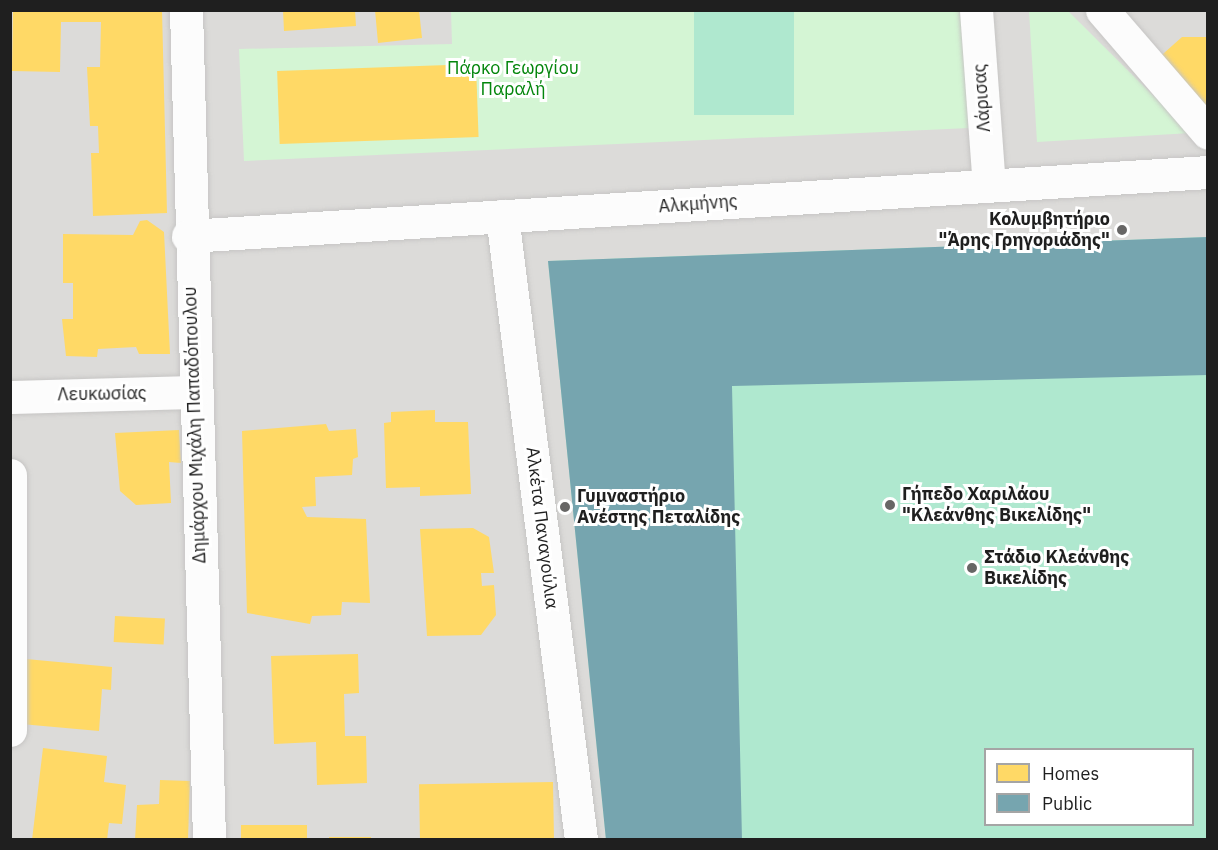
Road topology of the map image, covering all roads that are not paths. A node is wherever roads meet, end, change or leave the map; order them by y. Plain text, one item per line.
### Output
1 (186, 10) edge
2 (976, 10) edge
3 (1102, 10) edge
4 (1208, 134) edge
5 (1208, 172) edge
6 (989, 185) junction
7 (502, 216) junction
8 (188, 236) junction
9 (194, 392) junction
10 (10, 397) edge
11 (10, 476) edge
12 (10, 730) edge
13 (209, 840) edge
14 (581, 840) edge

1 - 8 street, Δημάρχου Μιχάλη Παπαδόπουλου
2 - 6 street, Λάρισας
3 - 4 street
5 - 6 street, Αλκμήνης
6 - 7 street, Αλκμήνης
7 - 8 street, Αλκμήνης
7 - 14 street, Αλκέτα Παναγούλια
8 - 9 street, Δημάρχου Μιχάλη Παπαδόπουλου
9 - 10 street, Λευκωσίας
9 - 13 street, Δημάρχου Μιχάλη Παπαδόπουλου
11 - 12 street

